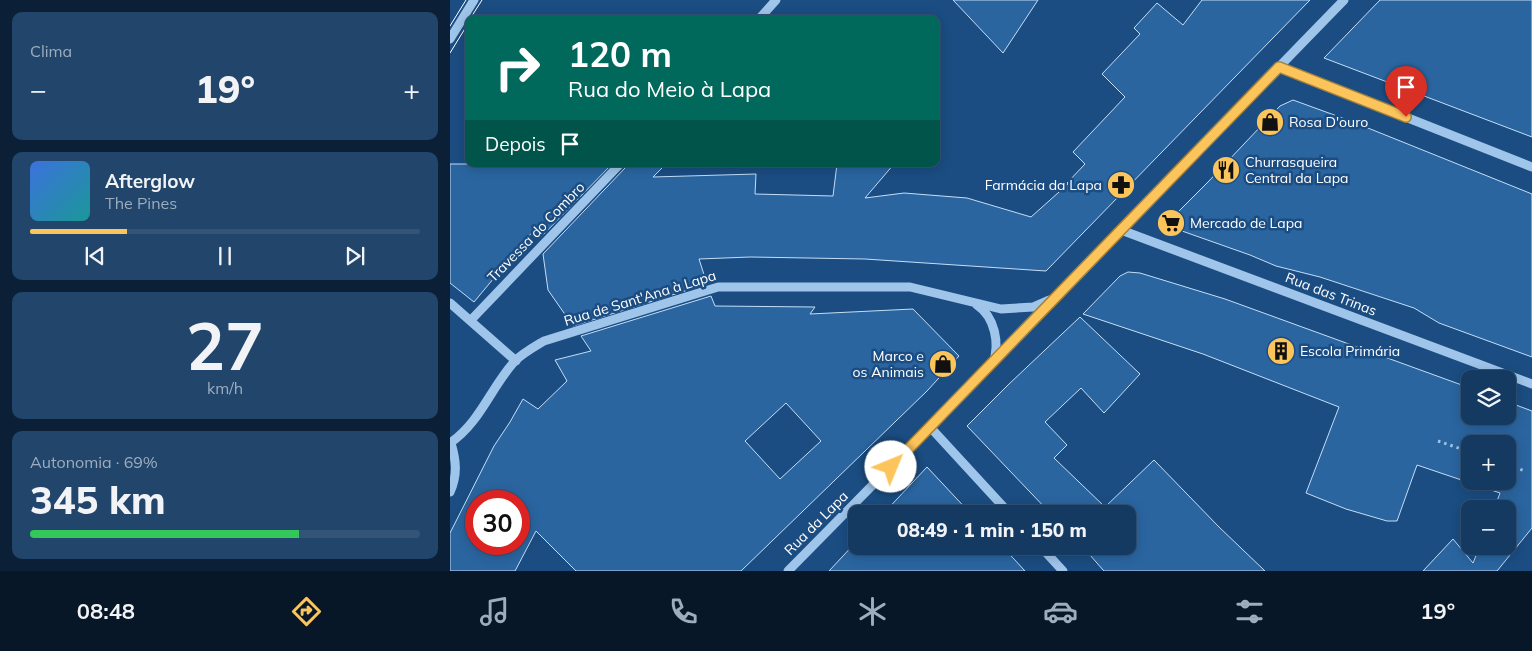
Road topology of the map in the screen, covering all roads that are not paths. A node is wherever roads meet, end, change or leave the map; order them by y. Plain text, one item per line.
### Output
1 (474, 0) edge
2 (776, 0) edge
3 (1344, 0) edge
4 (762, 15) edge
5 (450, 40) edge
6 (1279, 67) junction
7 (617, 167) edge
8 (1532, 167) edge
9 (1121, 230) junction
10 (1063, 289) junction
11 (972, 302) junction
12 (450, 303) edge
13 (471, 320) junction
14 (516, 360) junction
15 (993, 363) junction
16 (1532, 384) edge
17 (930, 427) junction
18 (450, 443) edge
19 (450, 492) edge
20 (1002, 505) edge
21 (1048, 555) edge
22 (788, 571) edge
23 (1063, 571) edge

1 - 5 street
2 - 4 street
3 - 6 street, Rua da Lapa
6 - 8 street
6 - 9 street, Rua da Lapa
7 - 13 street, Travessa do Combro
9 - 10 street, Rua da Lapa
9 - 16 street, Rua das Trinas
10 - 11 street, Rua de Sant'Ana à Lapa
10 - 15 street, Rua da Lapa
11 - 14 street, Rua de Sant'Ana à Lapa
11 - 15 street
12 - 13 street
13 - 14 street
14 - 18 street, Rua de Sant'Ana à Lapa
15 - 17 street, Rua da Lapa
17 - 20 street
17 - 22 street, Rua da Lapa
18 - 19 street, Rua de Sant'Ana à Lapa
21 - 23 street

